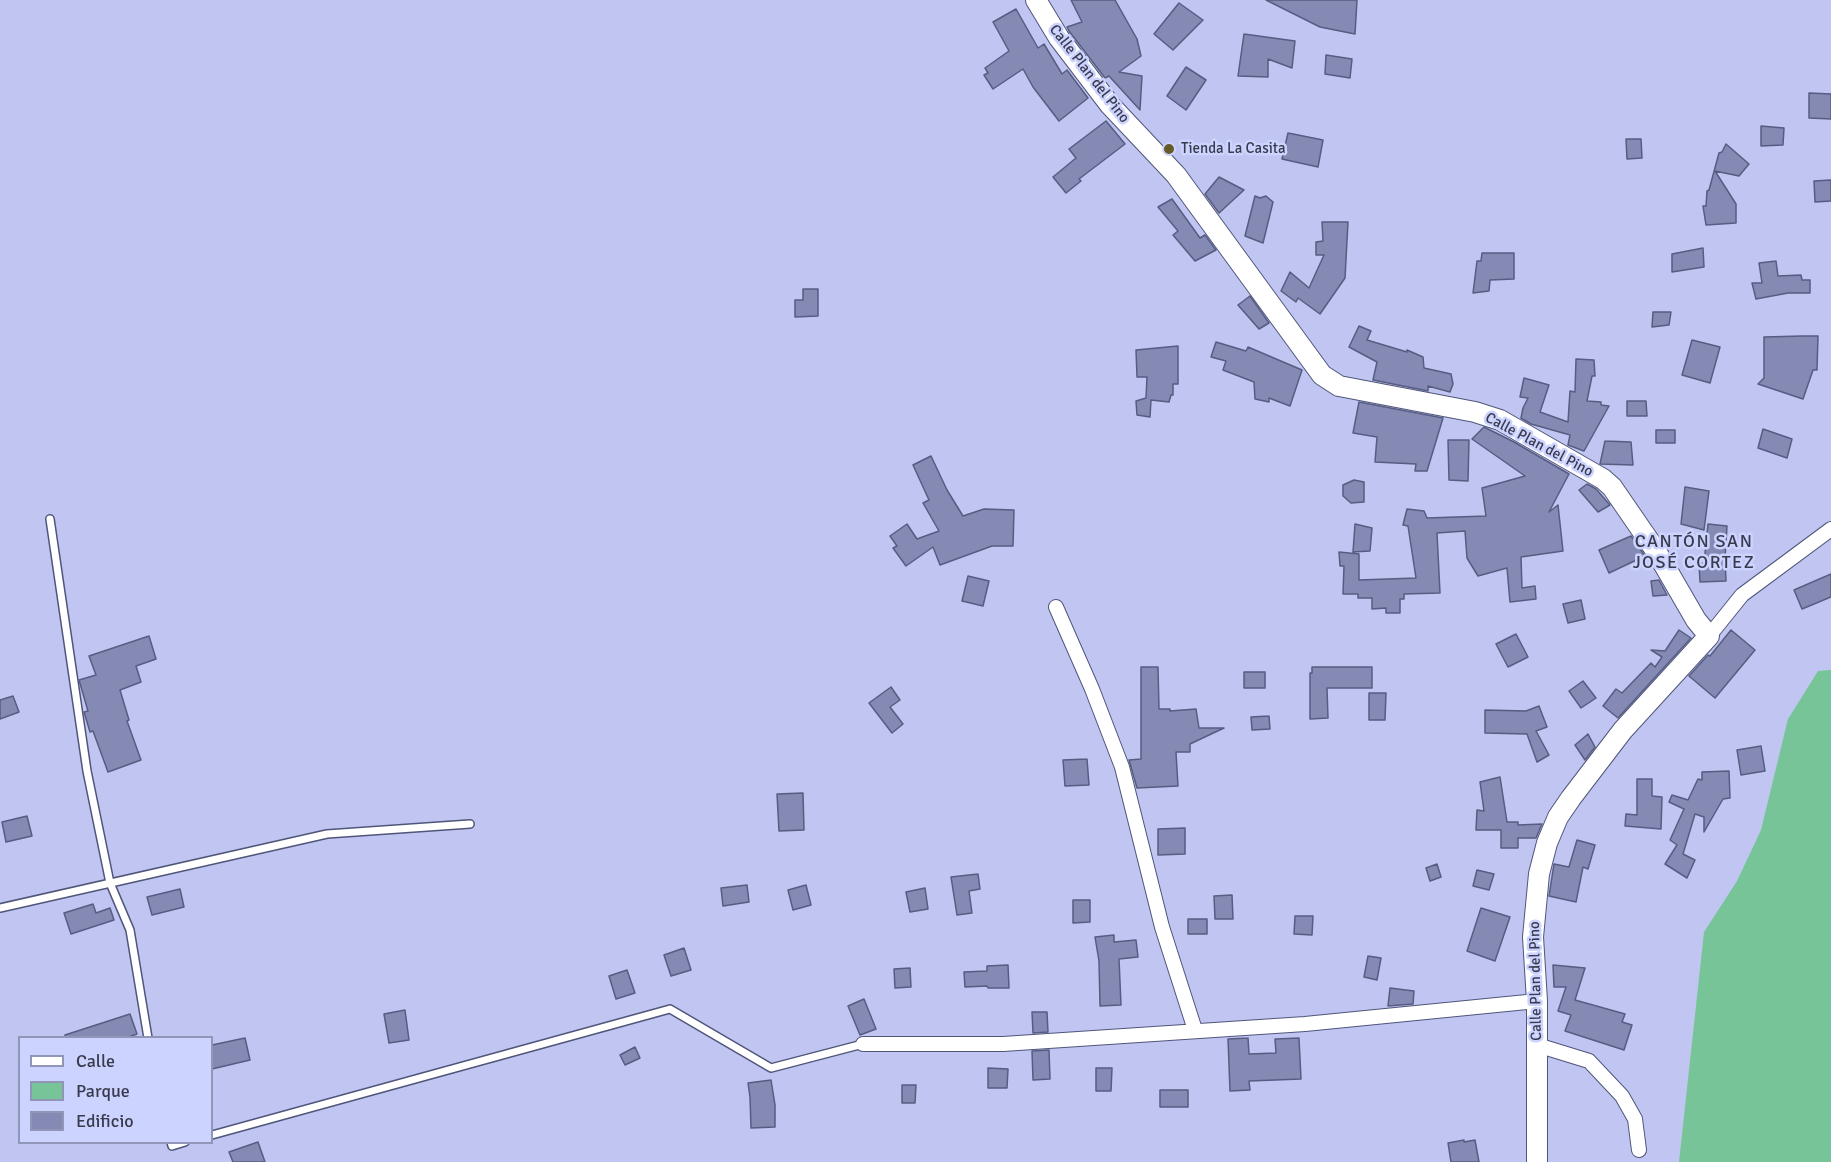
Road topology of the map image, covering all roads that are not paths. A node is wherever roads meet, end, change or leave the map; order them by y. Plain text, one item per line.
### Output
1 (1036, 0) edge
2 (50, 519) dead end
3 (1831, 529) edge
4 (1056, 607) dead end
5 (1709, 636) junction
6 (470, 824) dead end
7 (110, 883) junction
8 (0, 908) edge
9 (1537, 1001) junction
10 (1195, 1030) junction
11 (148, 1036) edge
12 (863, 1044) joint
13 (1537, 1045) junction
14 (213, 1135) edge
15 (1639, 1150) dead end
16 (1537, 1162) edge

1 - 5 street, Calle Plan del Pino
2 - 7 lane
3 - 5 street
4 - 10 street
5 - 9 street, Calle Plan del Pino
6 - 7 lane
7 - 8 lane
7 - 11 lane
9 - 10 street
9 - 13 street, Calle Plan del Pino
10 - 12 street
12 - 14 lane
13 - 15 street
13 - 16 street, Calle Plan del Pino

